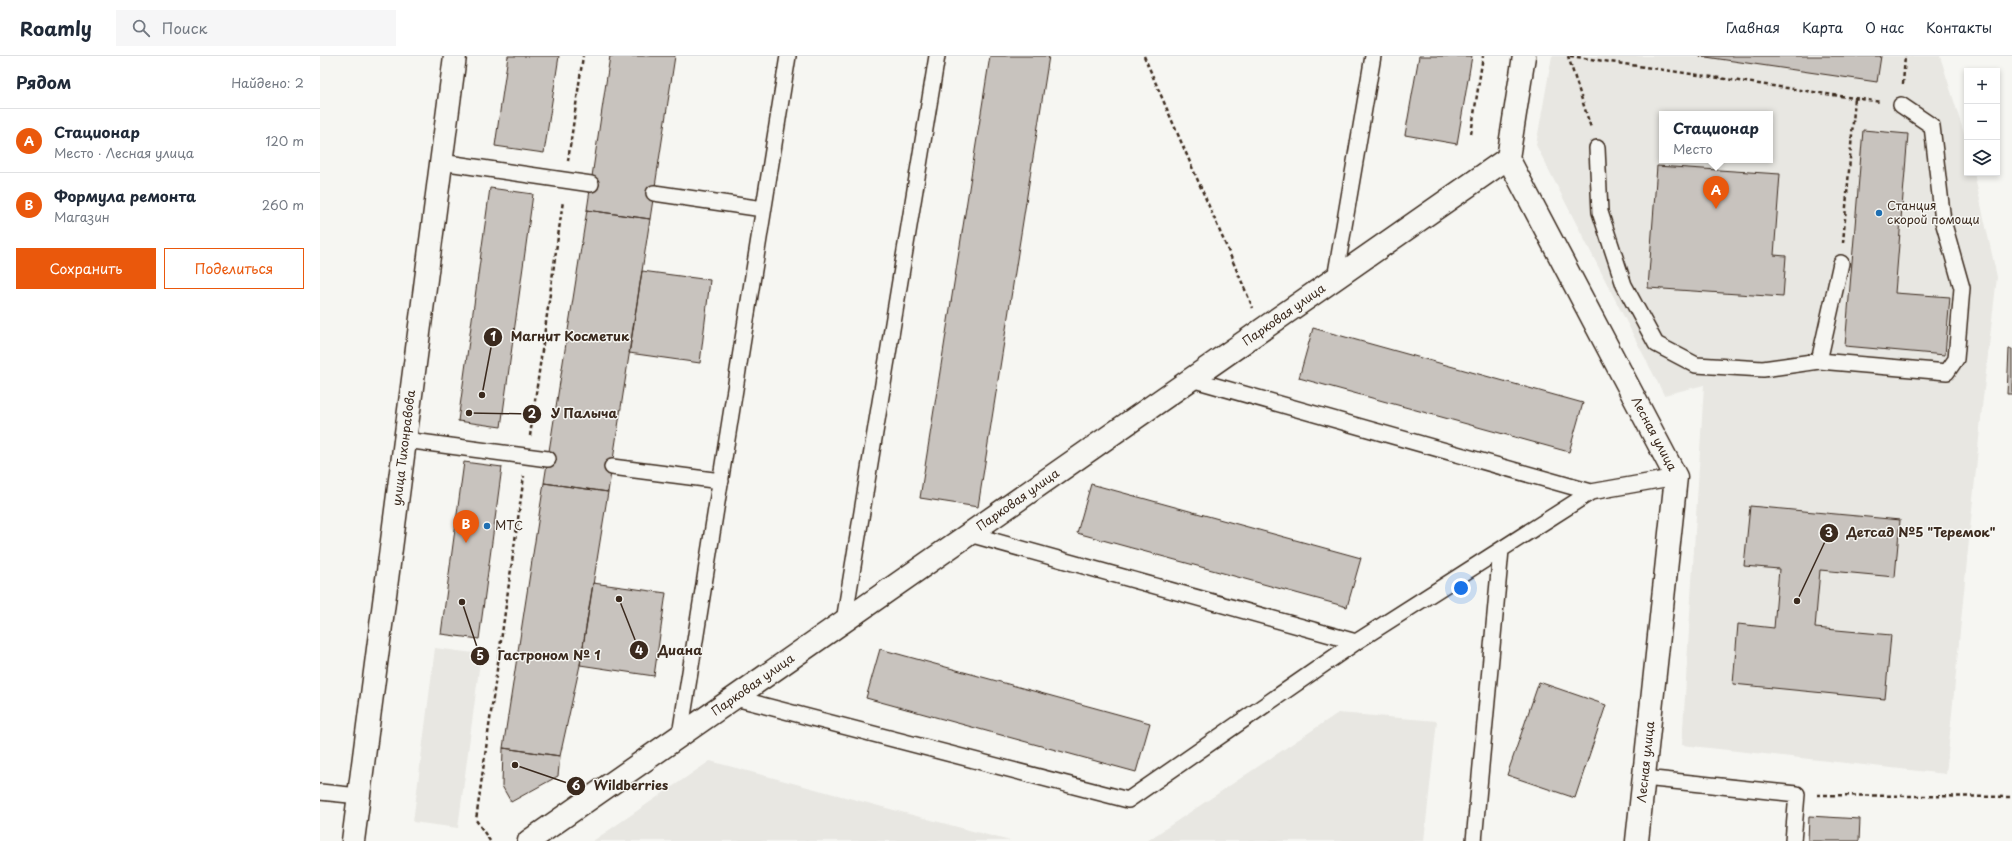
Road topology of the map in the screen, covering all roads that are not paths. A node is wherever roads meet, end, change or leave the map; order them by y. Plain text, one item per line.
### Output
1 (455, 56) edge
2 (788, 56) edge
3 (937, 56) edge
4 (1373, 56) edge
5 (1524, 56) edge
6 (1901, 105) road end
7 (1597, 148) road end
8 (1508, 158) junction
9 (441, 162) junction
10 (591, 184) dead end
11 (654, 193) dead end
12 (763, 209) junction
13 (1841, 263) road end
14 (1335, 280) junction
15 (1819, 361) junction
16 (1191, 379) junction
17 (405, 440) junction
18 (548, 459) dead end
19 (612, 467) dead end
20 (1676, 477) junction
21 (721, 481) junction
22 (1591, 492) junction
23 (969, 534) junction
24 (1501, 550) junction
25 (844, 621) junction
26 (1356, 642) junction
27 (735, 698) junction
28 (680, 736) junction
29 (1644, 778) junction
30 (320, 792) edge
31 (359, 796) junction
32 (353, 841) edge
33 (529, 841) edge
34 (1474, 841) edge
35 (1637, 841) edge
36 (1793, 841) edge

1 - 9 street, улица Тихонравова
2 - 12 lane
3 - 25 lane
4 - 14 lane
5 - 8 street
6 - 15 lane
7 - 15 lane
8 - 14 street, Парковая улица
8 - 20 street, Лесная улица
9 - 10 lane
9 - 17 street, улица Тихонравова
11 - 12 lane
12 - 21 lane
13 - 15 lane
14 - 16 street, Парковая улица
16 - 22 lane
16 - 23 street, Парковая улица
17 - 18 lane
17 - 31 street, улица Тихонравова
19 - 21 lane
20 - 22 lane
20 - 29 street, Лесная улица
21 - 28 lane
22 - 24 lane
23 - 25 street, Парковая улица
23 - 26 lane
24 - 26 lane
24 - 34 lane
25 - 27 street, Парковая улица
26 - 27 lane
27 - 28 street, Парковая улица
28 - 33 street, Парковая улица
29 - 35 street, Лесная улица
29 - 36 lane
30 - 31 lane
31 - 32 street, улица Тихонравова

